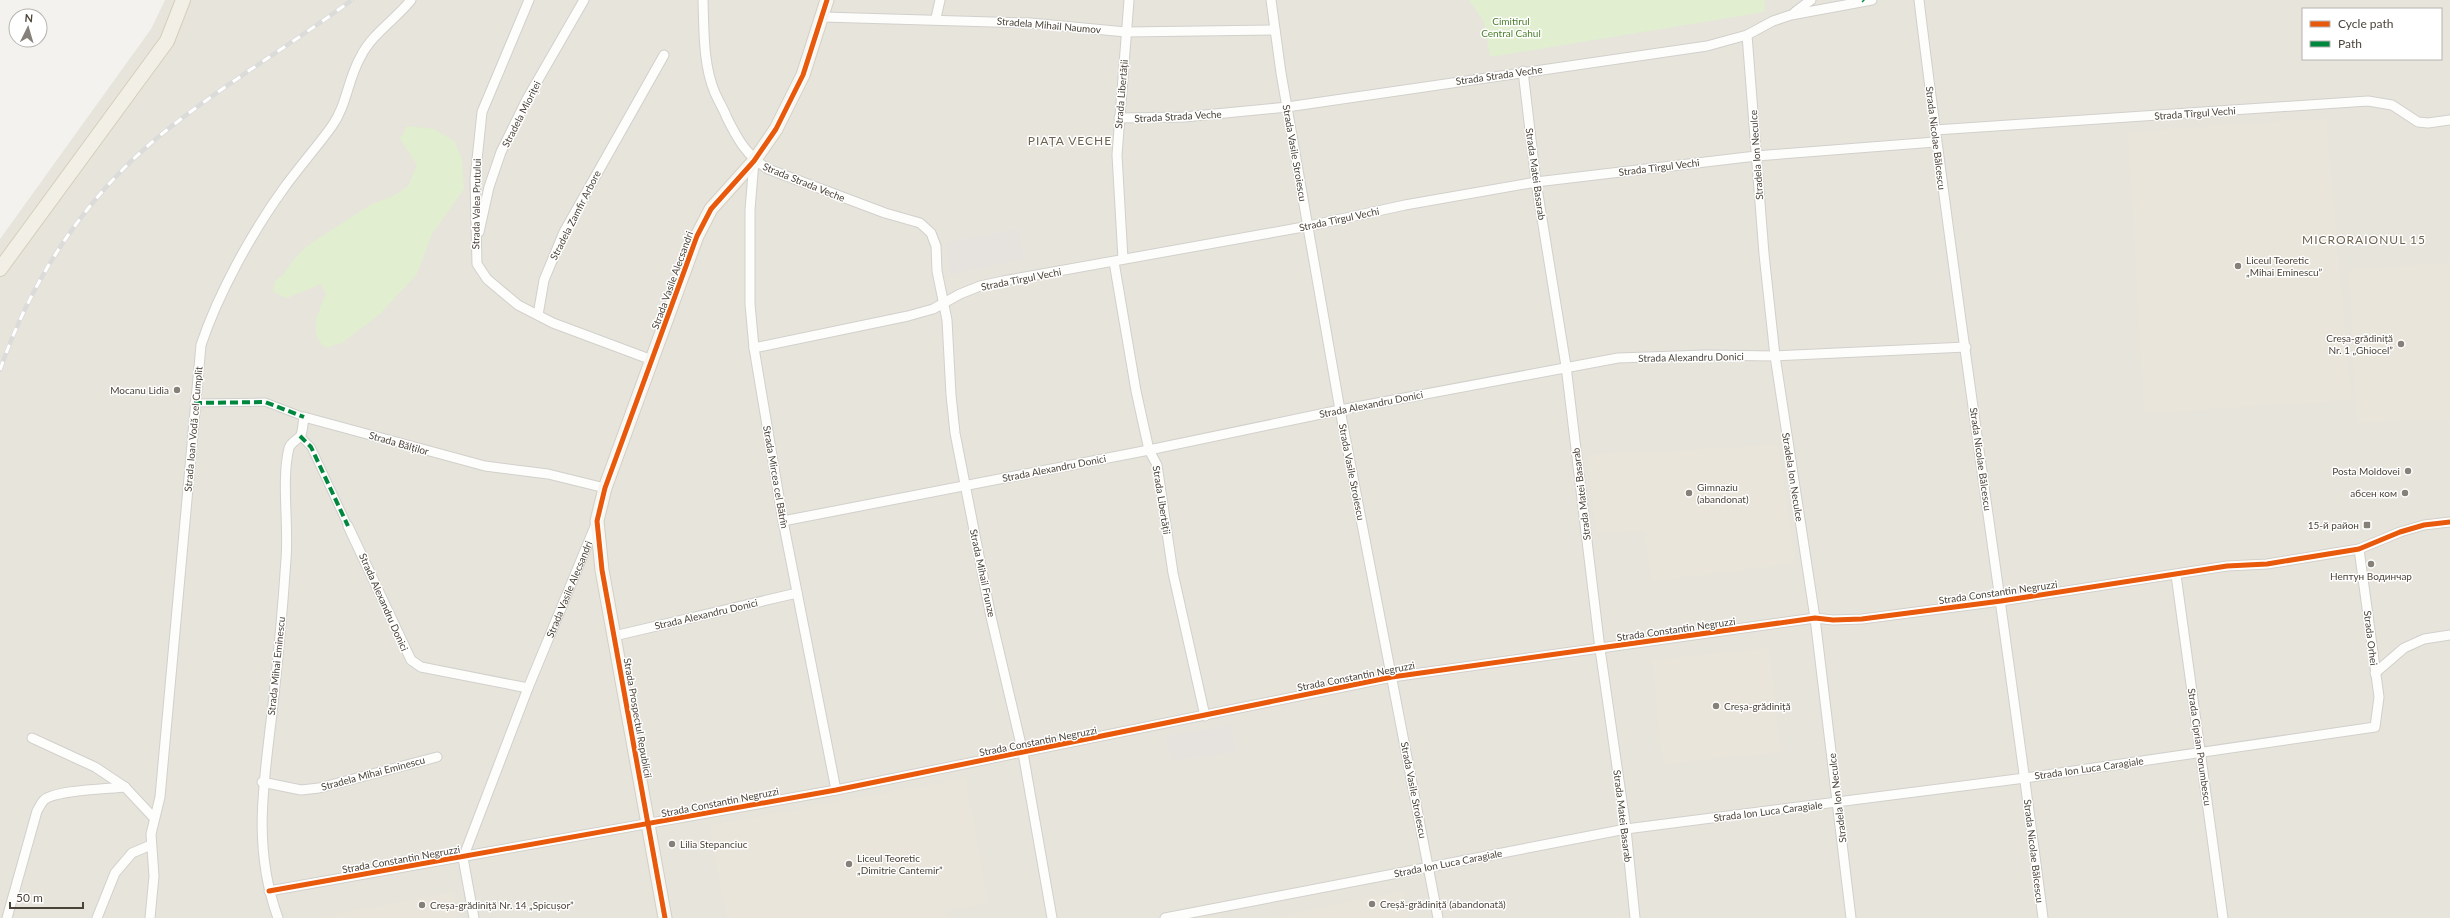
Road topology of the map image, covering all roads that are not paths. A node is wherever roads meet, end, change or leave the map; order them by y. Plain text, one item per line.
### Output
1 (183, 0) edge
2 (411, 0) edge
3 (584, 0) edge
4 (703, 0) edge
5 (827, 0) edge
6 (940, 0) edge
7 (1129, 0) edge
8 (1271, 0) edge
9 (1811, 0) edge
10 (1866, 0) edge
11 (1919, 0) edge
12 (525, 3) edge
13 (1790, 15) junction
14 (823, 17) junction
15 (936, 18) junction
16 (1275, 30) junction
17 (1126, 32) junction
18 (1747, 35) junction
19 (664, 55) dead end
20 (1523, 72) junction
21 (1287, 107) junction
22 (1119, 118) junction
23 (2450, 120) edge
24 (1935, 130) junction
25 (1936, 142) junction
26 (1756, 156) junction
27 (754, 161) junction
28 (1536, 182) junction
29 (1309, 226) junction
30 (926, 228) joint
31 (476, 236) junction
32 (1119, 260) junction
33 (0, 269) edge
34 (946, 303) junction
35 (538, 316) junction
36 (1966, 347) junction
37 (754, 348) junction
38 (1775, 356) junction
39 (652, 360) junction
40 (1566, 366) junction
41 (194, 403) junction
42 (1340, 410) junction
43 (304, 417) junction
44 (300, 436) junction
45 (1149, 450) junction
46 (965, 485) junction
47 (605, 488) junction
48 (597, 521) junction
49 (783, 521) junction
50 (2450, 522) edge
51 (348, 526) joint
52 (2359, 549) junction
53 (2176, 575) junction
54 (797, 593) junction
55 (2001, 601) junction
56 (1814, 618) junction
57 (2450, 635) edge
58 (614, 636) junction
59 (1600, 649) junction
60 (2375, 672) junction
61 (1392, 677) junction
62 (528, 688) junction
63 (1205, 716) junction
64 (2375, 727) joint
65 (32, 738) dead end
66 (2201, 752) junction
67 (1023, 753) junction
68 (437, 757) dead end
69 (2025, 778) junction
70 (262, 782) junction
71 (125, 787) junction
72 (836, 790) junction
73 (1838, 802) junction
74 (154, 818) junction
75 (648, 824) junction
76 (1626, 829) junction
77 (151, 845) junction
78 (463, 858) junction
79 (1429, 866) junction
80 (269, 891) junction
81 (7, 918) edge
82 (98, 918) edge
83 (150, 918) edge
84 (278, 918) edge
85 (474, 918) edge
86 (665, 918) edge
87 (1052, 918) edge
88 (1165, 918) edge
89 (1438, 918) edge
90 (1635, 918) edge
91 (1851, 918) edge
92 (2043, 918) edge
93 (2223, 918) edge

1 - 33 main road
2 - 41 street, Strada Ioan Vodă cel Cumplit
3 - 31 street, Stradela Mioriței
4 - 27 street, Strada Strada Veche
5 - 14 main road, Strada Vasile Alecsandri
6 - 15 street
7 - 17 street, Strada Libertății
8 - 16 street, Strada Vasile Stroiescu
9 - 13 street
10 - 13 street, Strada Strada Veche
11 - 24 street, Strada Nicolae Bălcescu
12 - 31 street, Strada Valea Prutului
13 - 18 street, Strada Strada Veche
14 - 15 street, Stradela Mihail Naumov
14 - 27 main road, Strada Vasile Alecsandri
15 - 17 street, Stradela Mihail Naumov
16 - 17 street, Stradela Mihail Naumov
16 - 21 street, Strada Vasile Stroiescu
17 - 22 street, Strada Libertății
18 - 20 street, Strada Strada Veche
18 - 26 street, Stradela Ion Neculce
19 - 35 street, Stradela Zamfir Arbore
20 - 21 street, Strada Strada Veche
20 - 28 street, Strada Matei Basarab
21 - 22 street, Strada Strada Veche
21 - 29 street, Strada Vasile Stroiescu
22 - 32 street, Strada Libertății
23 - 24 street, Strada Tîrgul Vechi
24 - 25 street, Strada Nicolae Bălcescu
25 - 26 street, Strada Tîrgul Vechi
25 - 36 street, Strada Nicolae Bălcescu
26 - 28 street, Strada Tîrgul Vechi
26 - 38 street, Stradela Ion Neculce
27 - 30 street, Strada Strada Veche
27 - 37 street, Strada Mircea cel Bătrîn
27 - 39 main road, Strada Vasile Alecsandri
28 - 29 street, Strada Tîrgul Vechi
28 - 40 street, Strada Matei Basarab
29 - 32 street, Strada Tîrgul Vechi
29 - 42 street, Strada Vasile Stroiescu
30 - 34 street, Strada Mihail Frunze
31 - 35 street, Strada Valea Prutului
32 - 34 street, Strada Tîrgul Vechi
32 - 45 street, Strada Libertății
34 - 37 street, Strada Tîrgul Vechi
34 - 46 street, Strada Mihail Frunze
35 - 39 street
36 - 38 street, Strada Alexandru Donici
36 - 55 street, Strada Nicolae Bălcescu
37 - 49 street, Strada Mircea cel Bătrîn
38 - 40 street, Strada Alexandru Donici
38 - 56 street, Stradela Ion Neculce
39 - 47 main road, Strada Vasile Alecsandri
40 - 42 street, Strada Alexandru Donici
40 - 59 street, Strada Matei Basarab
41 - 43 street, Strada Bălților
41 - 74 street, Strada Ioan Vodă cel Cumplit
42 - 45 street, Strada Alexandru Donici
42 - 61 street, Strada Vasile Stroiescu
43 - 44 street, Strada Mihai Eminescu
43 - 47 street, Strada Bălților
44 - 51 street, Strada Alexandru Donici
44 - 70 street, Strada Mihai Eminescu
45 - 46 street, Strada Alexandru Donici
45 - 63 street, Strada Libertății
46 - 49 street, Strada Alexandru Donici
46 - 67 street, Strada Mihail Frunze
47 - 48 main road, Strada Vasile Alecsandri
48 - 58 main road, Strada Prospectul Republicii
48 - 62 street, Strada Vasile Alecsandri
49 - 54 street, Strada Mircea cel Bătrîn
50 - 52 street, Strada Constantin Negruzzi
51 - 62 street, Strada Alexandru Donici
52 - 53 street, Strada Constantin Negruzzi
52 - 60 street, Strada Orhei
53 - 55 street, Strada Constantin Negruzzi
53 - 66 street, Strada Ciprian Porumbescu
54 - 58 street, Strada Alexandru Donici
54 - 72 street, Strada Mircea cel Bătrîn
55 - 56 street, Strada Constantin Negruzzi
55 - 69 street, Strada Nicolae Bălcescu
56 - 59 street, Strada Constantin Negruzzi
56 - 73 street, Stradela Ion Neculce
57 - 60 street
58 - 75 main road, Strada Prospectul Republicii
59 - 61 street, Strada Constantin Negruzzi
59 - 76 street, Strada Matei Basarab
60 - 64 street, Strada Orhei
61 - 63 street, Strada Constantin Negruzzi
61 - 79 street, Strada Vasile Stroiescu
62 - 78 street, Strada Vasile Alecsandri
63 - 67 street, Strada Constantin Negruzzi
64 - 66 street, Strada Ion Luca Caragiale
65 - 71 street
66 - 69 street, Strada Ion Luca Caragiale
66 - 93 street, Strada Ciprian Porumbescu
67 - 72 street, Strada Constantin Negruzzi
67 - 87 street, Strada Mihail Frunze
68 - 70 street, Stradela Mihai Eminescu
69 - 73 street, Strada Ion Luca Caragiale
69 - 92 street, Strada Nicolae Bălcescu
70 - 80 street, Strada Mihai Eminescu
71 - 74 street
71 - 81 street
72 - 75 street, Strada Constantin Negruzzi
73 - 76 street, Strada Ion Luca Caragiale
73 - 91 street, Stradela Ion Neculce
74 - 77 street, Strada Ioan Vodă cel Cumplit
75 - 78 street, Strada Constantin Negruzzi
75 - 86 main road, Strada Prospectul Republicii
76 - 79 street, Strada Ion Luca Caragiale
76 - 90 street, Strada Matei Basarab
77 - 82 street
77 - 83 street, Strada Ioan Vodă cel Cumplit
78 - 80 street, Strada Constantin Negruzzi
78 - 85 street
79 - 88 street, Strada Ion Luca Caragiale
79 - 89 street, Strada Vasile Stroiescu
80 - 84 street, Strada Mihai Eminescu

